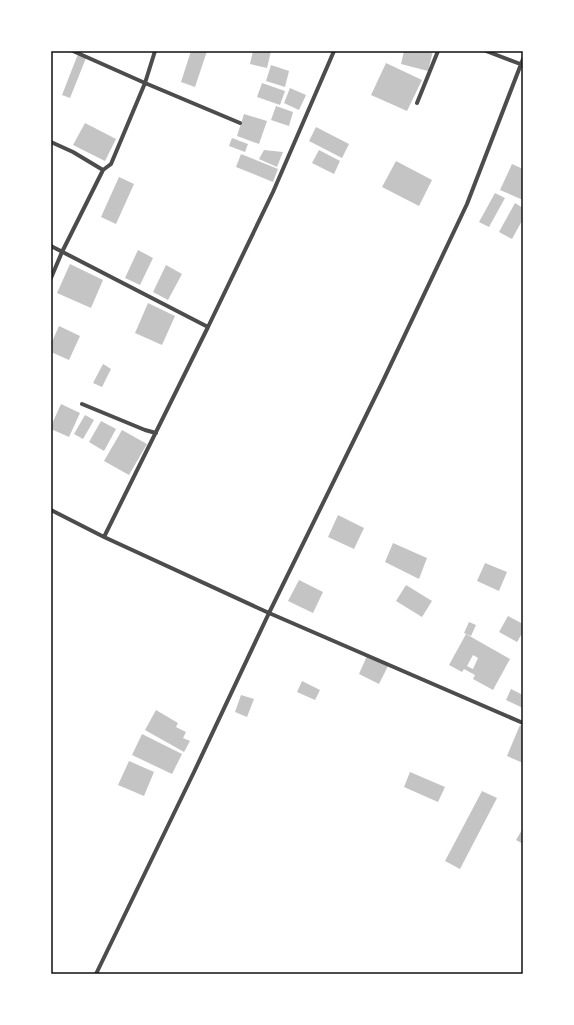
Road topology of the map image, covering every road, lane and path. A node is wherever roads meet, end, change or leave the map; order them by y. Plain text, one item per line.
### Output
1 (73, 51) edge
2 (155, 51) edge
3 (334, 51) edge
4 (438, 51) edge
5 (486, 51) edge
6 (523, 59) edge
7 (522, 65) edge
8 (144, 83) junction
9 (417, 103) dead end
10 (240, 123) dead end
11 (51, 142) edge
12 (103, 170) junction
13 (51, 246) edge
14 (62, 252) junction
15 (51, 278) edge
16 (208, 327) junction
17 (82, 404) dead end
18 (156, 433) junction
19 (51, 510) edge
20 (104, 537) junction
21 (269, 613) junction
22 (523, 723) edge
23 (96, 974) edge

1 - 8 street
2 - 8 street
3 - 16 street
4 - 9 street
5 - 7 street
6 - 7 street
7 - 21 street
8 - 10 street
8 - 12 street
11 - 12 street
12 - 14 street
13 - 14 street
14 - 15 street
14 - 16 street
16 - 18 street
17 - 18 street
18 - 20 street
19 - 20 street
20 - 21 street
21 - 22 street
21 - 23 street

